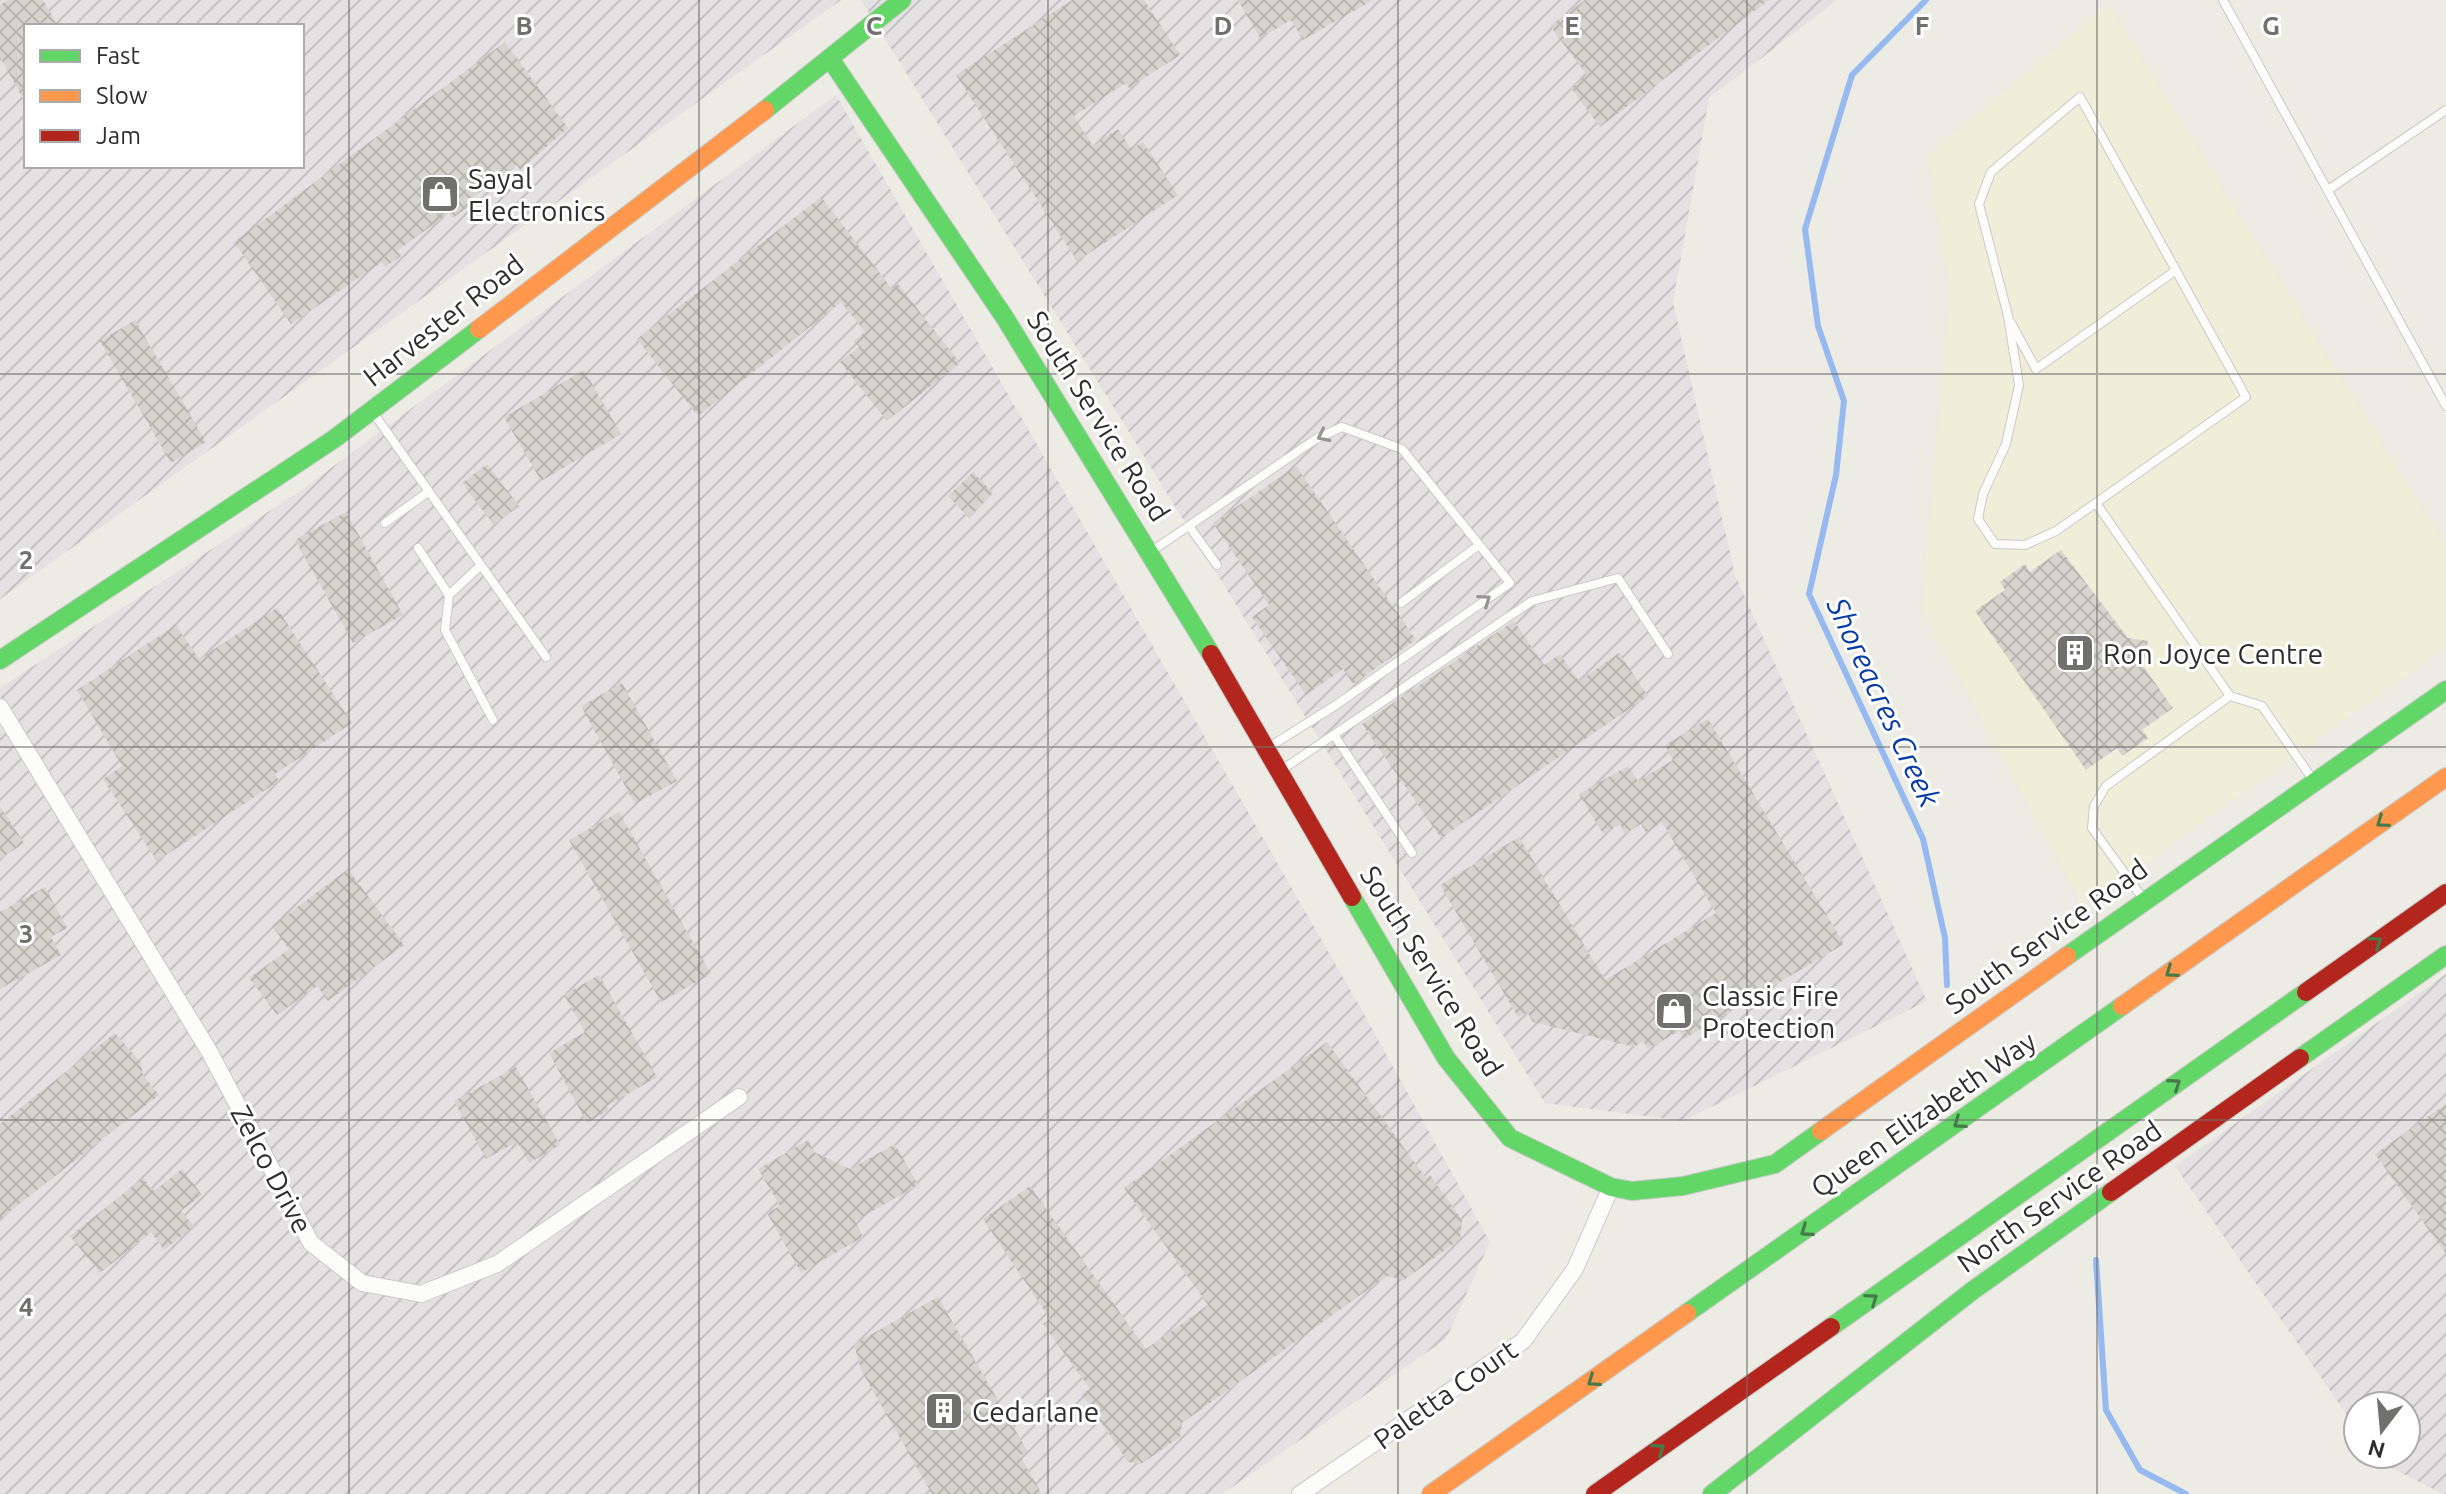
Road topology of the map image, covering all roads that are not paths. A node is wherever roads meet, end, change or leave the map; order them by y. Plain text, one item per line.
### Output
1 (902, 0) edge
2 (2223, 0) edge
3 (831, 60) junction
4 (2446, 110) edge
5 (2328, 190) junction
6 (2175, 271) junction
7 (2008, 316) junction
8 (2446, 406) edge
9 (372, 411) junction
10 (428, 492) junction
11 (2096, 503) junction
12 (385, 523) dead end
13 (1189, 526) junction
14 (1479, 545) junction
15 (418, 548) dead end
16 (1151, 552) junction
17 (1217, 565) dead end
18 (480, 566) junction
19 (449, 595) junction
20 (1401, 603) dead end
21 (1668, 654) dead end
22 (546, 657) dead end
23 (0, 660) edge
24 (2446, 690) edge
25 (2230, 696) junction
26 (0, 707) edge
27 (493, 720) dead end
28 (1334, 735) junction
29 (1266, 749) junction
30 (1279, 772) junction
31 (2446, 777) edge
32 (2313, 780) junction
33 (1412, 853) dead end
34 (2446, 893) edge
35 (2145, 900) junction
36 (2446, 955) edge
37 (739, 1097) dead end
38 (1611, 1187) junction
39 (1741, 1472) junction
40 (1300, 1494) edge
41 (1431, 1494) edge
42 (1595, 1494) edge
43 (1712, 1494) edge
44 (1750, 1494) edge

1 - 3 main road, Harvester Road
2 - 5 lane
3 - 9 main road, Harvester Road
3 - 16 main road, South Service Road
4 - 5 lane
5 - 8 lane
6 - 7 lane
6 - 7 lane
6 - 11 lane
7 - 11 lane
9 - 10 lane
9 - 23 main road, Harvester Road
10 - 12 lane
10 - 18 lane
11 - 25 lane
14 -> 13 lane
13 - 16 lane
13 - 17 lane
14 - 20 lane
29 -> 14 lane
15 - 19 lane
16 - 29 main road, South Service Road
18 - 19 lane
18 - 22 lane
19 - 27 lane
21 - 28 lane
24 - 32 main road, South Service Road
25 - 32 lane
25 - 35 lane
26 - 37 street, Zelco Drive
28 - 30 lane
28 - 33 lane
29 - 30 main road, South Service Road
30 - 38 main road, South Service Road
31 -> 41 main road, Queen Elizabeth Way
32 - 35 main road, South Service Road
42 -> 34 main road
35 - 38 main road, South Service Road
36 - 39 main road, North Service Road
38 - 40 street, Paletta Court
39 - 43 main road, North Service Road
39 - 44 main road

